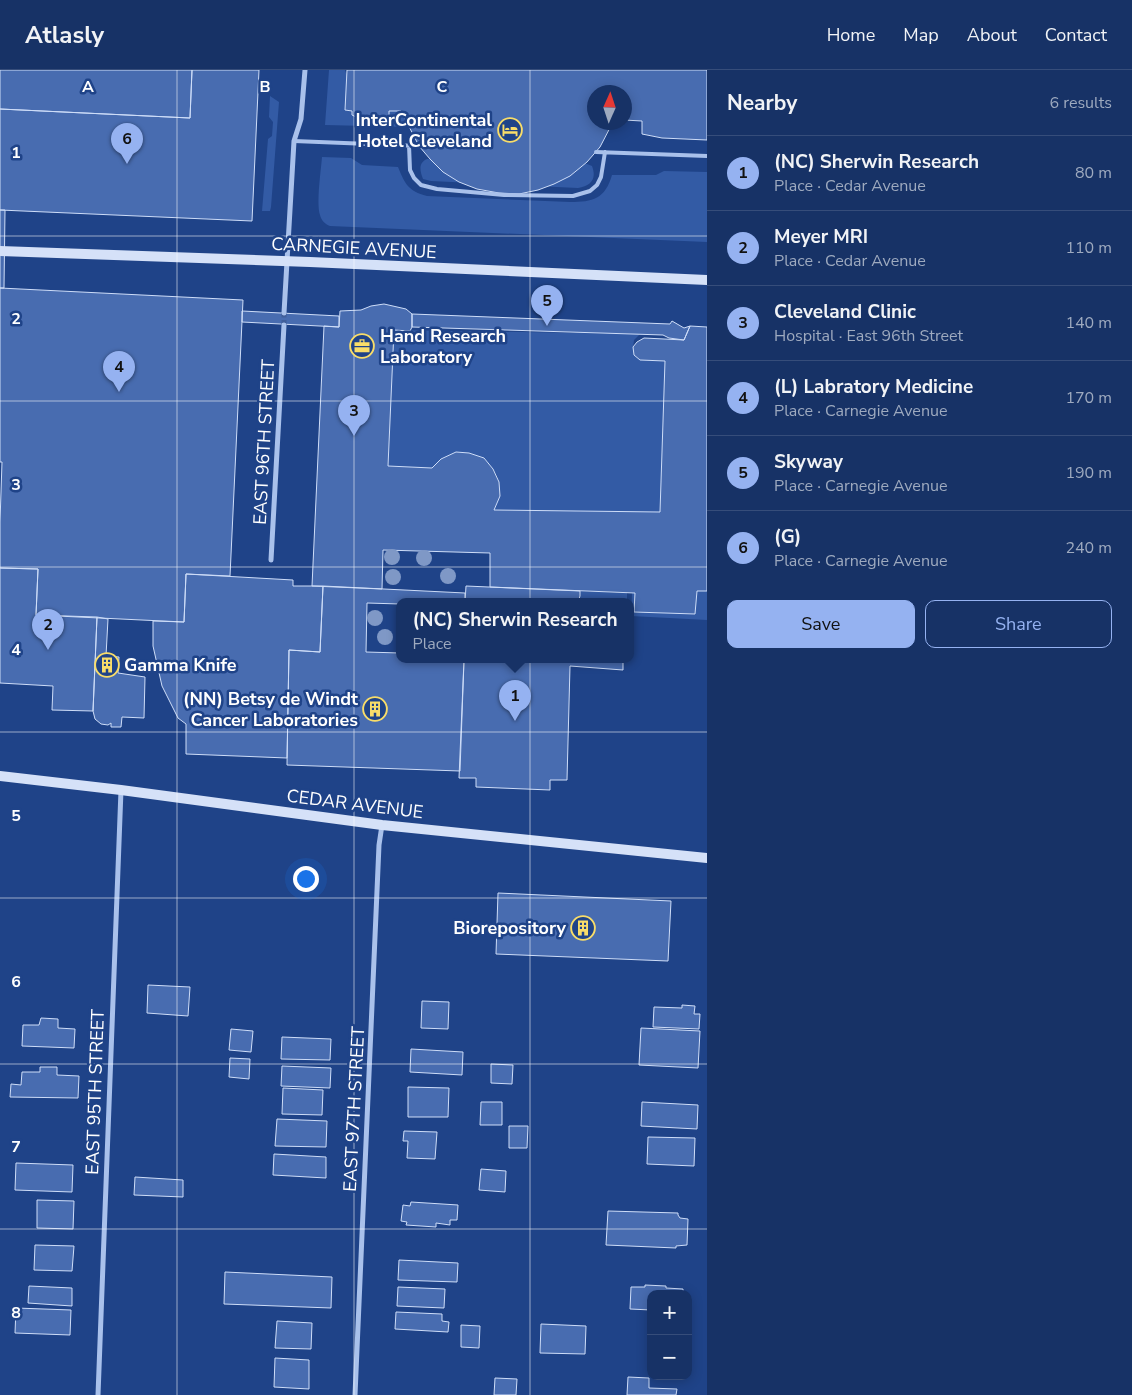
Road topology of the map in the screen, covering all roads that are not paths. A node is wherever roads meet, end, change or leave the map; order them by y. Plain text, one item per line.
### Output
1 (305, 70) edge
2 (294, 141) junction
3 (408, 145) junction
4 (419, 146) dead end
5 (596, 152) dead end
6 (604, 152) junction
7 (707, 156) edge
8 (0, 250) edge
9 (286, 261) junction
10 (707, 280) edge
11 (284, 313) tunnel mouth
12 (284, 325) tunnel mouth
13 (272, 560) dead end
14 (0, 776) edge
15 (121, 790) junction
16 (382, 825) junction
17 (707, 858) edge
18 (98, 1395) edge
19 (355, 1395) edge

1 - 2 street
2 - 3 lane
2 - 9 street
3 - 4 lane
3 - 6 lane
5 - 6 lane
6 - 7 lane
8 - 9 street, CARNEGIE AVENUE
9 - 10 street, CARNEGIE AVENUE
9 - 11 street
12 - 13 street, EAST 96TH STREET
14 - 15 street, CEDAR AVENUE
15 - 16 street, CEDAR AVENUE
15 - 18 street, EAST 95TH STREET
16 - 17 street, CEDAR AVENUE
16 - 19 street, EAST 97TH STREET

